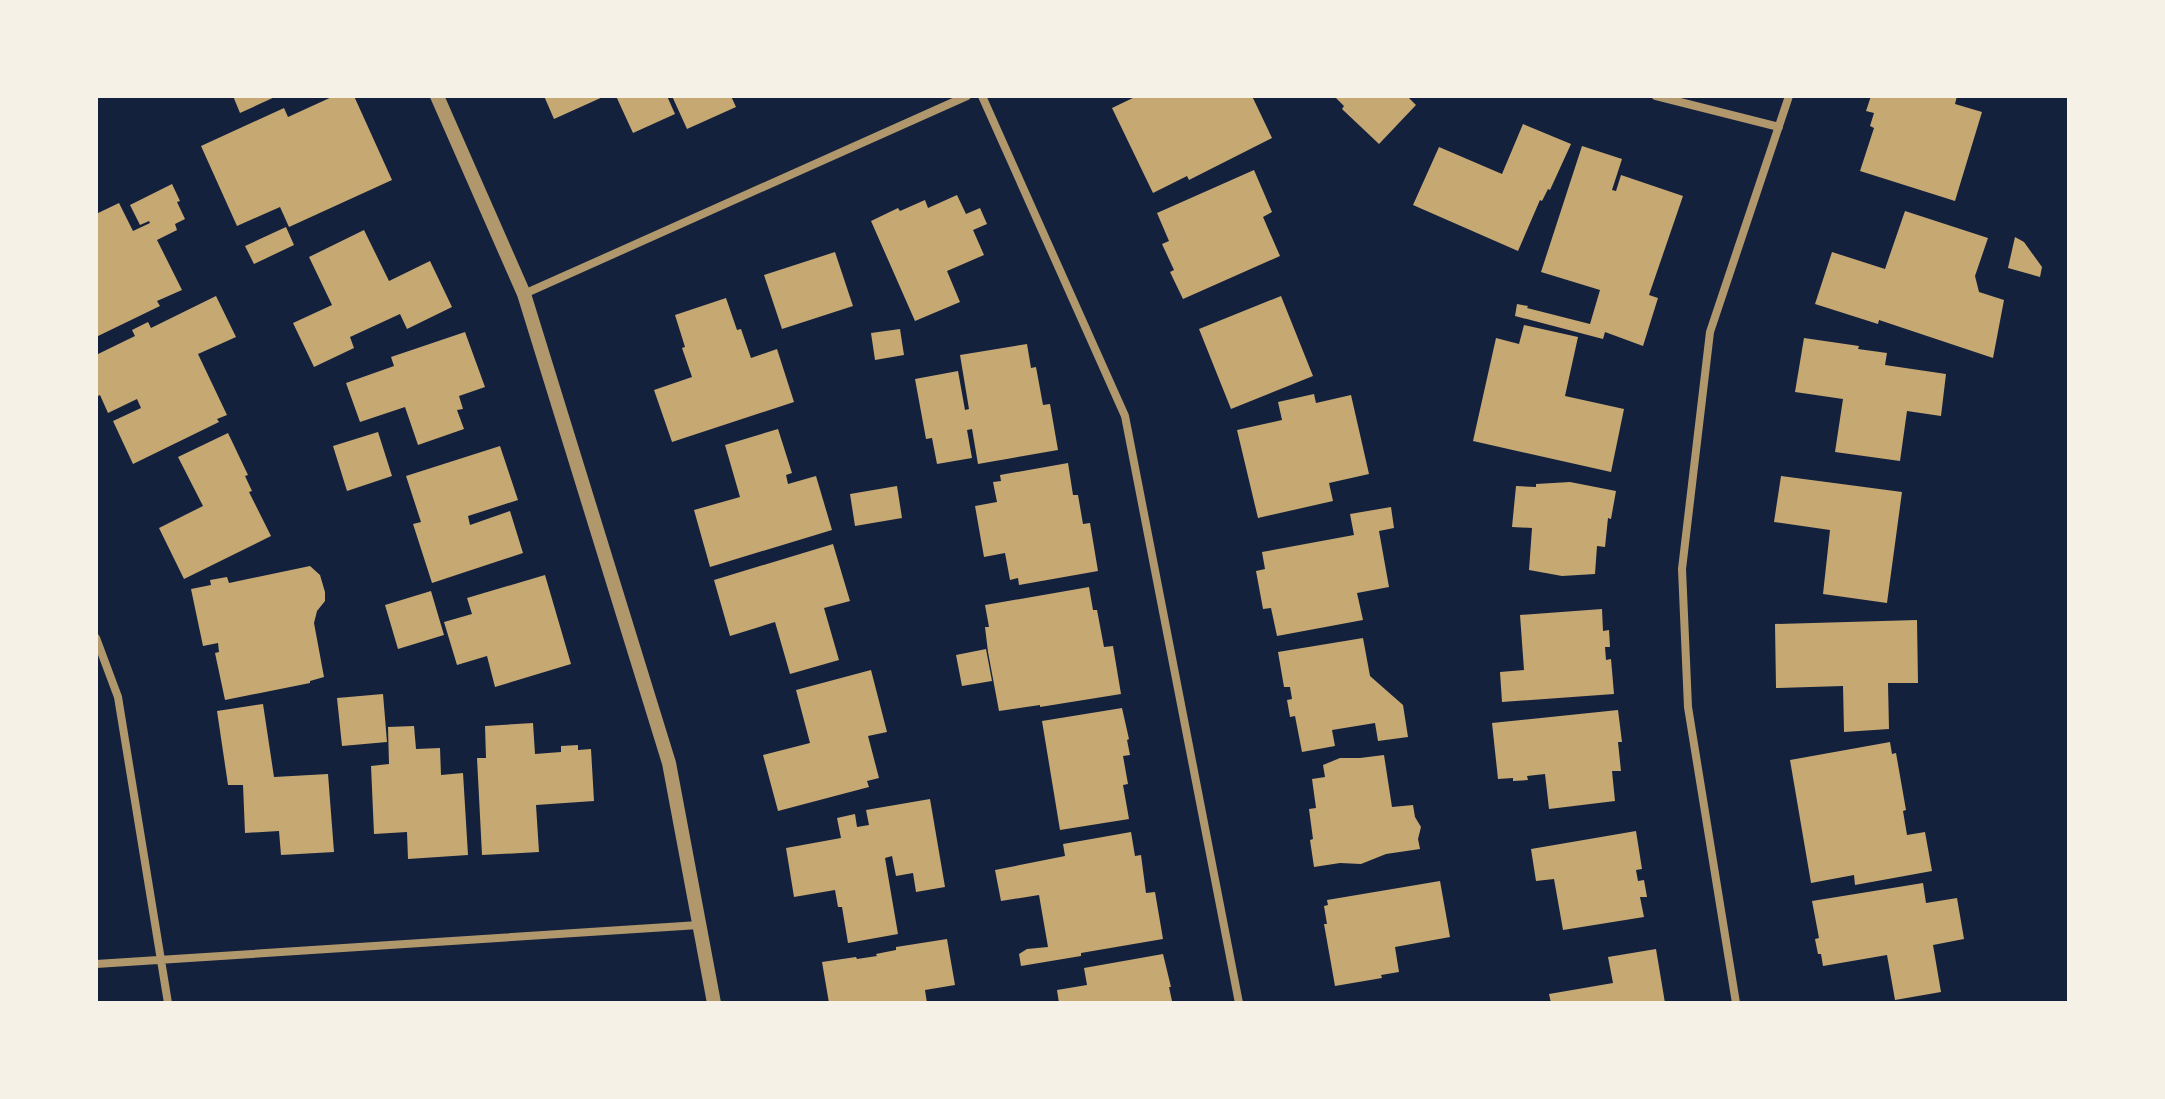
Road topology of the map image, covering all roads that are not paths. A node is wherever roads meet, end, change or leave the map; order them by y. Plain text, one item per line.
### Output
1 (437, 96) edge
2 (967, 96) edge
3 (982, 96) edge
4 (1656, 96) edge
5 (1789, 96) edge
6 (1779, 127) junction
7 (524, 294) junction
8 (96, 638) edge
9 (699, 925) junction
10 (162, 961) junction
11 (96, 964) edge
12 (168, 1003) edge
13 (714, 1003) edge
14 (1239, 1003) edge
15 (1736, 1003) edge

1 - 7 street
2 - 7 street
3 - 14 street
4 - 6 street
5 - 6 street
6 - 15 street
7 - 9 street
8 - 10 street
9 - 10 street
9 - 13 street
10 - 11 street
10 - 12 street

